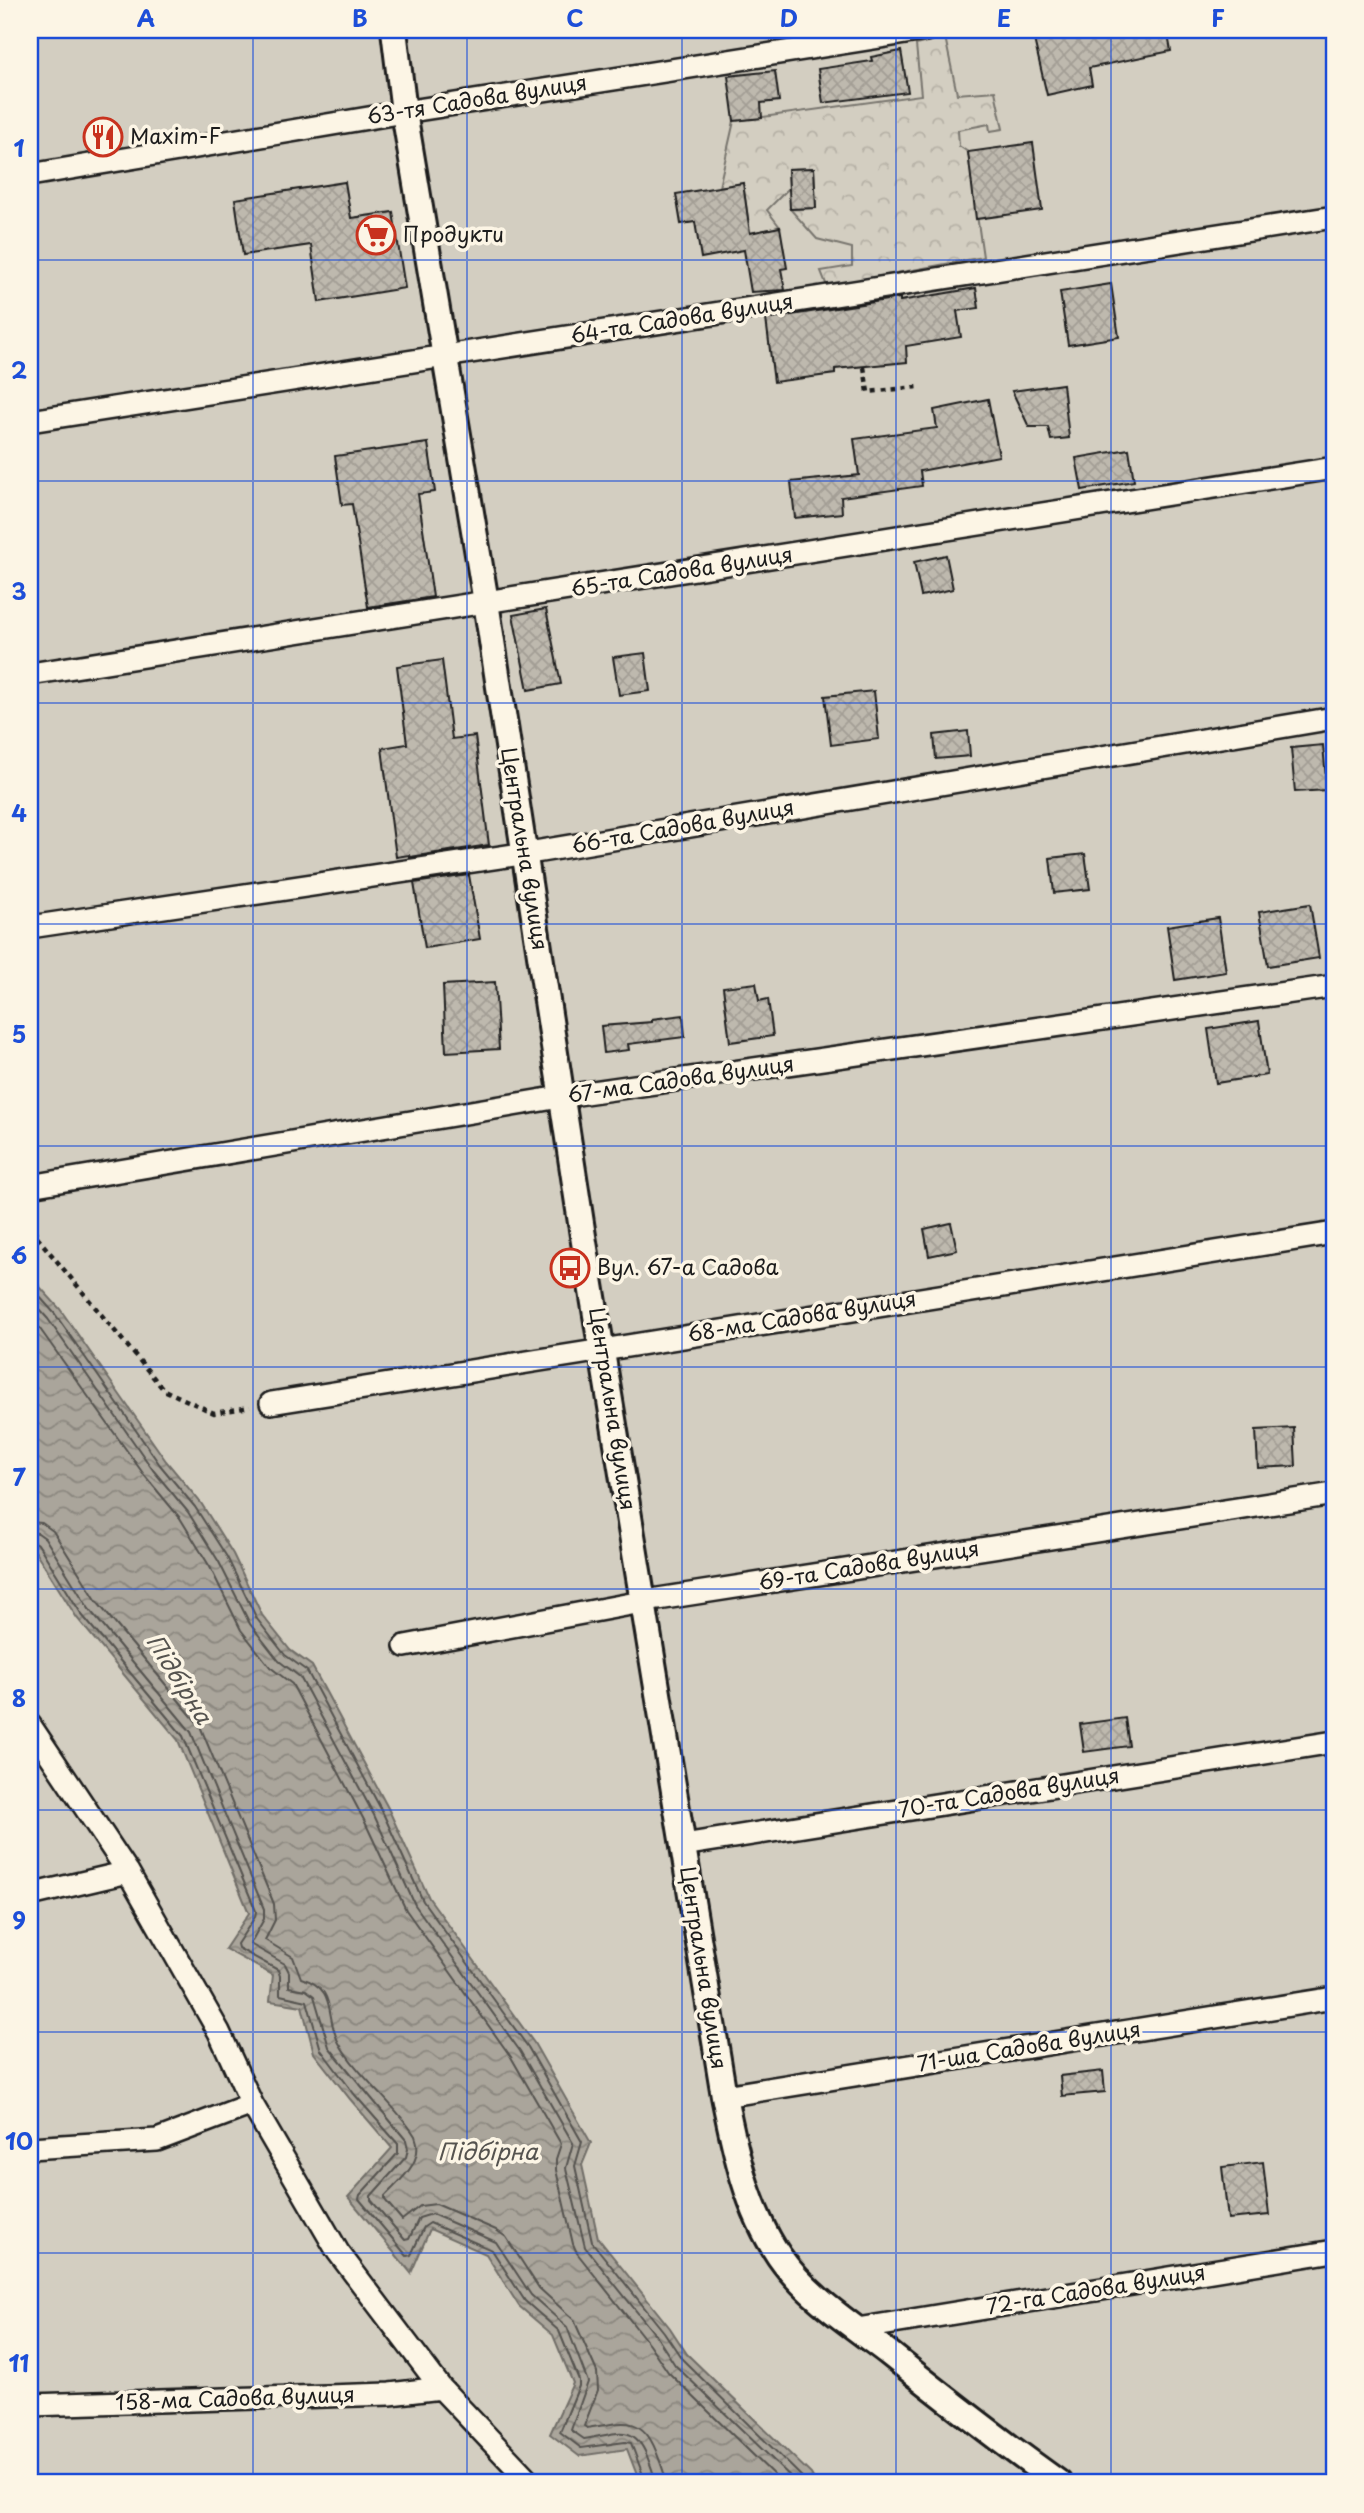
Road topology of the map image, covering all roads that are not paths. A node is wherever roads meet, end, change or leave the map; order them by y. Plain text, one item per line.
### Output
1 (394, 30) edge
2 (925, 30) edge
3 (404, 111) junction
4 (30, 174) edge
5 (1334, 217) edge
6 (446, 356) junction
7 (30, 421) edge
8 (1334, 468) edge
9 (486, 602) junction
10 (30, 674) edge
11 (1334, 718) edge
12 (524, 853) junction
13 (30, 927) edge
14 (1334, 986) edge
15 (562, 1097) junction
16 (31, 1194) edge
17 (1334, 1233) edge
18 (602, 1349) junction
19 (271, 1403) road end
20 (1334, 1494) edge
21 (644, 1601) junction
22 (405, 1646) dead end
23 (30, 1725) edge
24 (1334, 1742) edge
25 (683, 1845) junction
26 (128, 1872) junction
27 (30, 1895) edge
28 (1334, 1998) edge
29 (724, 2096) junction
30 (252, 2104) junction
31 (30, 2148) edge
32 (1334, 2251) edge
33 (857, 2329) junction
34 (441, 2388) junction
35 (30, 2406) edge
36 (531, 2483) edge
37 (1059, 2483) edge

1 - 3 street, Центральна вулиця
2 - 3 street, 63-тя Садова вулиця
3 - 4 street, 63-тя Садова вулиця
3 - 6 street, Центральна вулиця
5 - 6 street, 64-та Садова вулиця
6 - 7 street, 64-та Садова вулиця
6 - 9 street, Центральна вулиця
8 - 9 street, 65-та Садова вулиця
9 - 10 street, 65-та Садова вулиця
9 - 12 street, Центральна вулиця
11 - 12 street, 66-та Садова вулиця
12 - 13 street, 66-та Садова вулиця
12 - 15 street, Центральна вулиця
14 - 15 street, 67-ма Садова вулиця
15 - 16 street, 67-ма Садова вулиця
15 - 18 street, Центральна вулиця
17 - 18 street, 68-ма Садова вулиця
18 - 19 street, 68-ма Садова вулиця
18 - 21 street, Центральна вулиця
20 - 21 street, 69-та Садова вулиця
21 - 22 street, 69-та Садова вулиця
21 - 25 street, Центральна вулиця
23 - 26 street
24 - 25 street, 70-та Садова вулиця
25 - 29 street, Центральна вулиця
26 - 27 street
26 - 30 street
28 - 29 street, 71-ша Садова вулиця
29 - 33 street, Центральна вулиця
30 - 31 street
30 - 34 street
32 - 33 street, 72-га Садова вулиця
33 - 37 street, Центральна вулиця
34 - 35 street, 158-ма Садова вулиця
34 - 36 street

